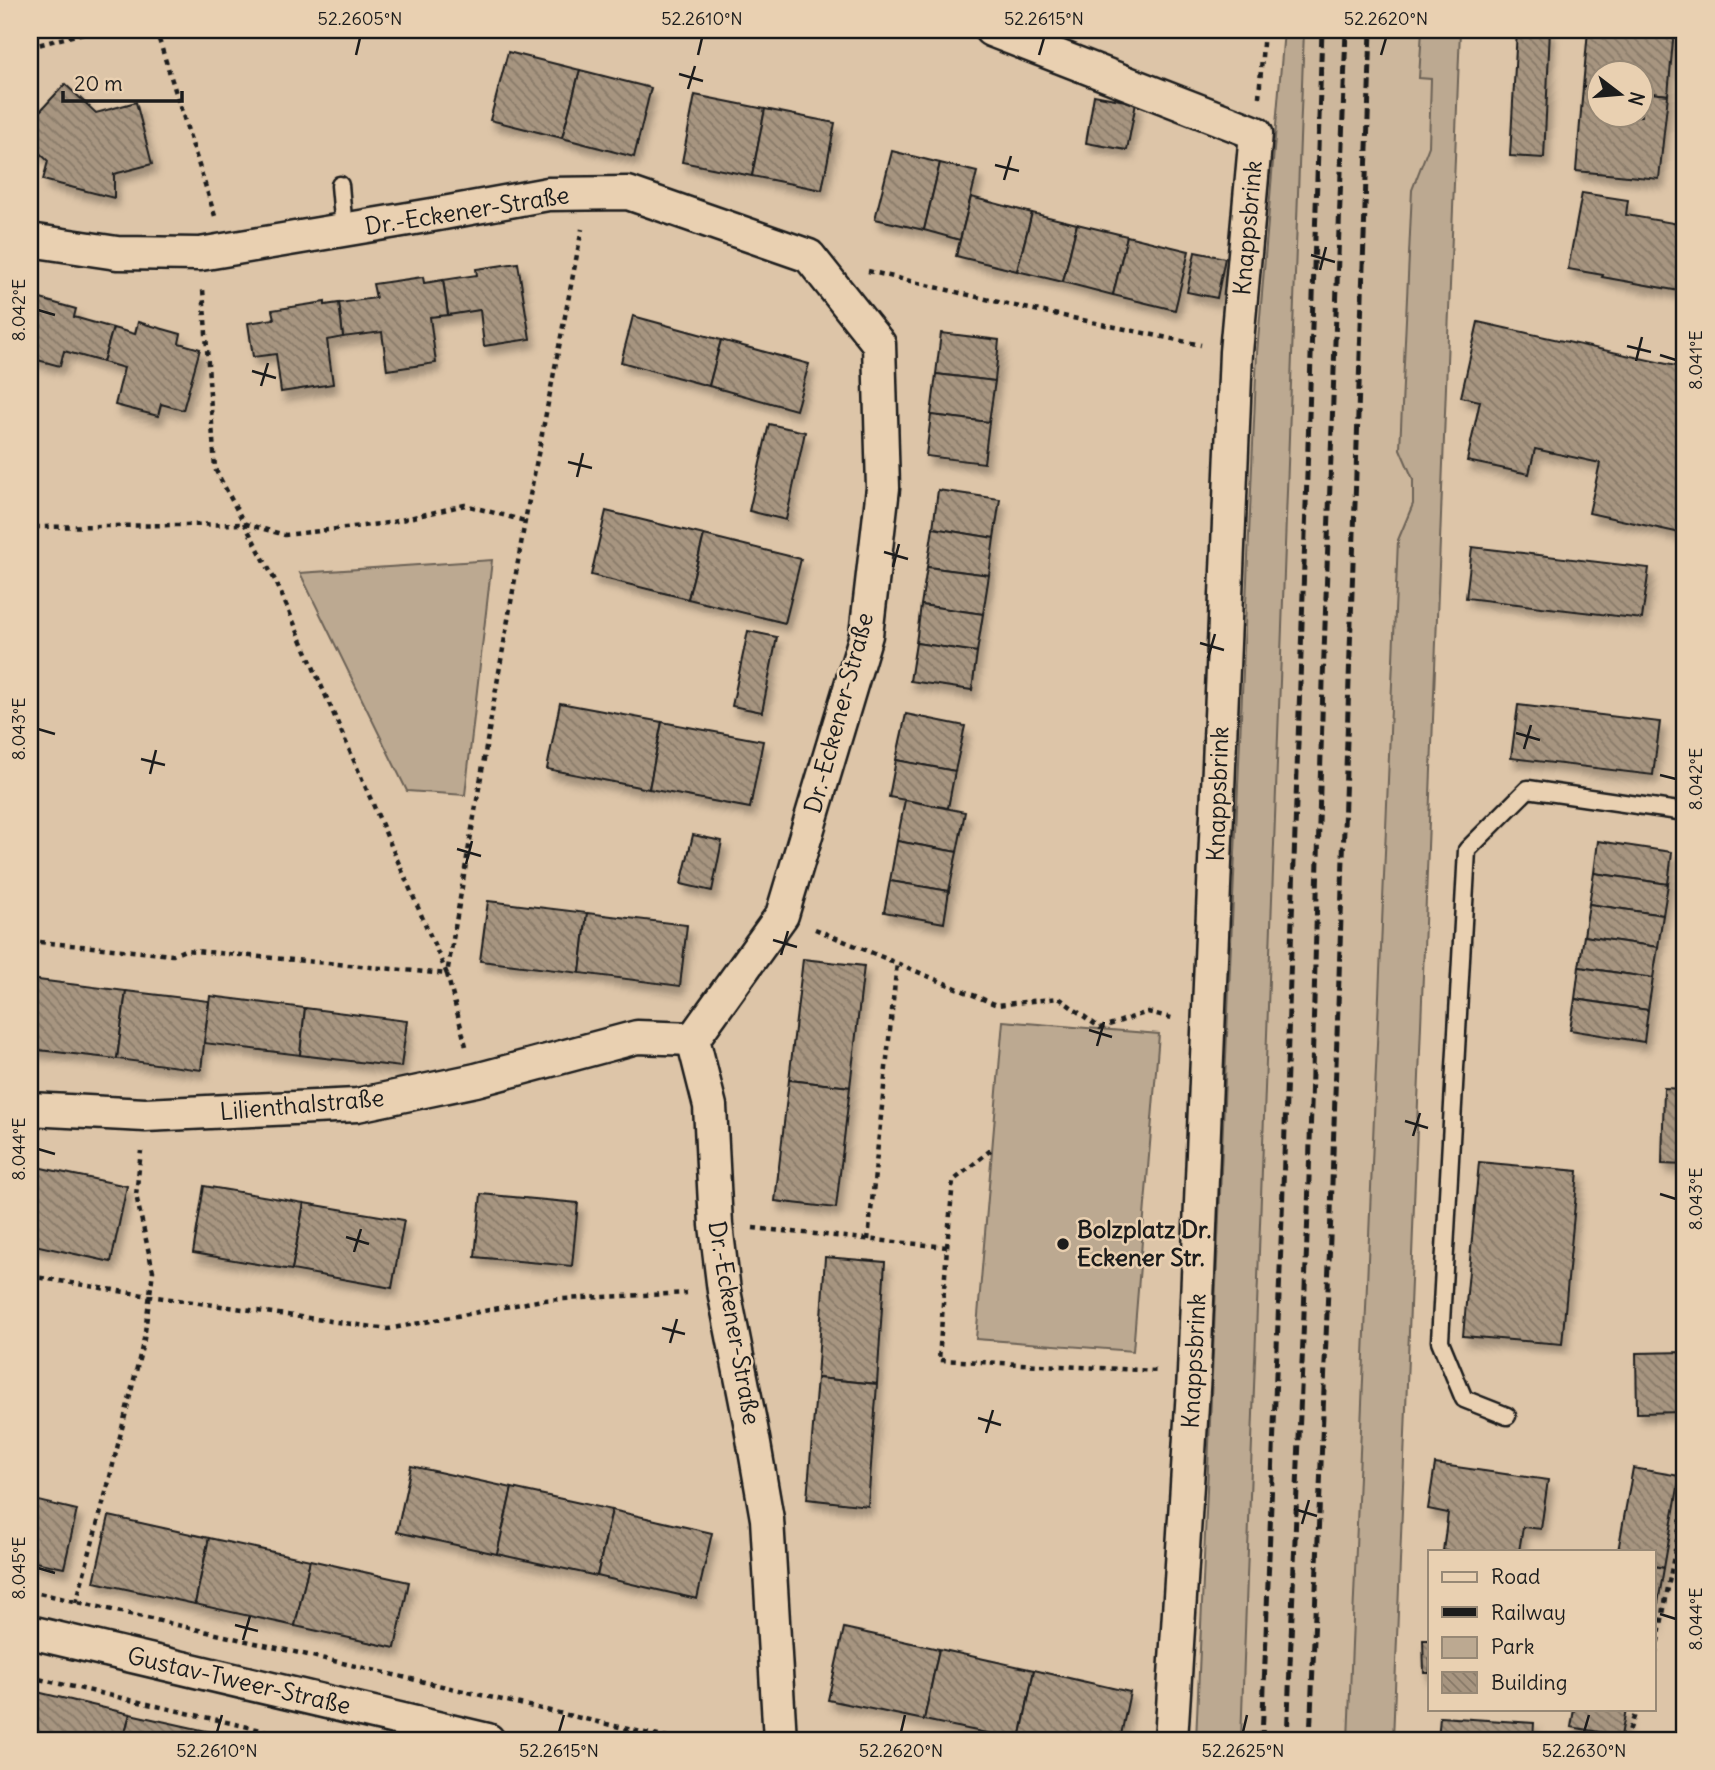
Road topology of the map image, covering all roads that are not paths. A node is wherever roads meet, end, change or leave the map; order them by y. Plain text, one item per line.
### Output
1 (990, 30) edge
2 (340, 185) dead end
3 (344, 230) junction
4 (30, 240) edge
5 (1685, 812) edge
6 (693, 1040) junction
7 (30, 1109) edge
8 (1507, 1416) dead end
9 (30, 1632) edge
10 (488, 1740) edge
11 (780, 1740) edge
12 (1171, 1740) edge

1 - 12 street, Knappsbrink
2 - 3 lane
3 - 4 street, Dr.-Eckener-Straße
3 - 6 street, Dr.-Eckener-Straße
5 - 8 lane
6 - 7 street, Lilienthalstraße
6 - 11 street, Dr.-Eckener-Straße
9 - 10 street, Gustav-Tweer-Straße

